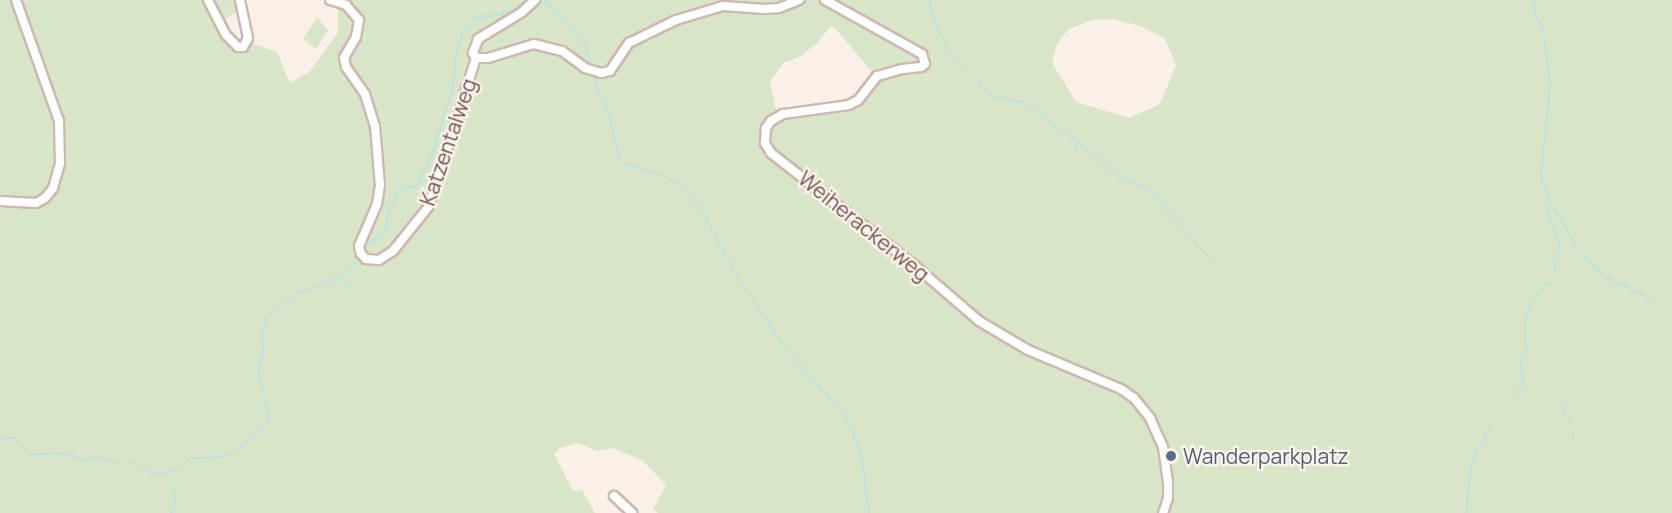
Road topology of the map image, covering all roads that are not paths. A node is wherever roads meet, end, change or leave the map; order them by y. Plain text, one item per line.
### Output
1 (16, 0) edge
2 (208, 0) edge
3 (240, 0) edge
4 (330, 0) edge
5 (535, 0) edge
6 (799, 0) edge
7 (825, 0) edge
8 (476, 58) junction
9 (0, 201) edge
10 (614, 496) dead end
11 (632, 513) edge
12 (1163, 513) edge

1 - 9 street
2 - 3 street
4 - 8 street, Katzentalweg
5 - 8 street
6 - 8 street
7 - 12 street, Weiherackerweg
10 - 11 street

